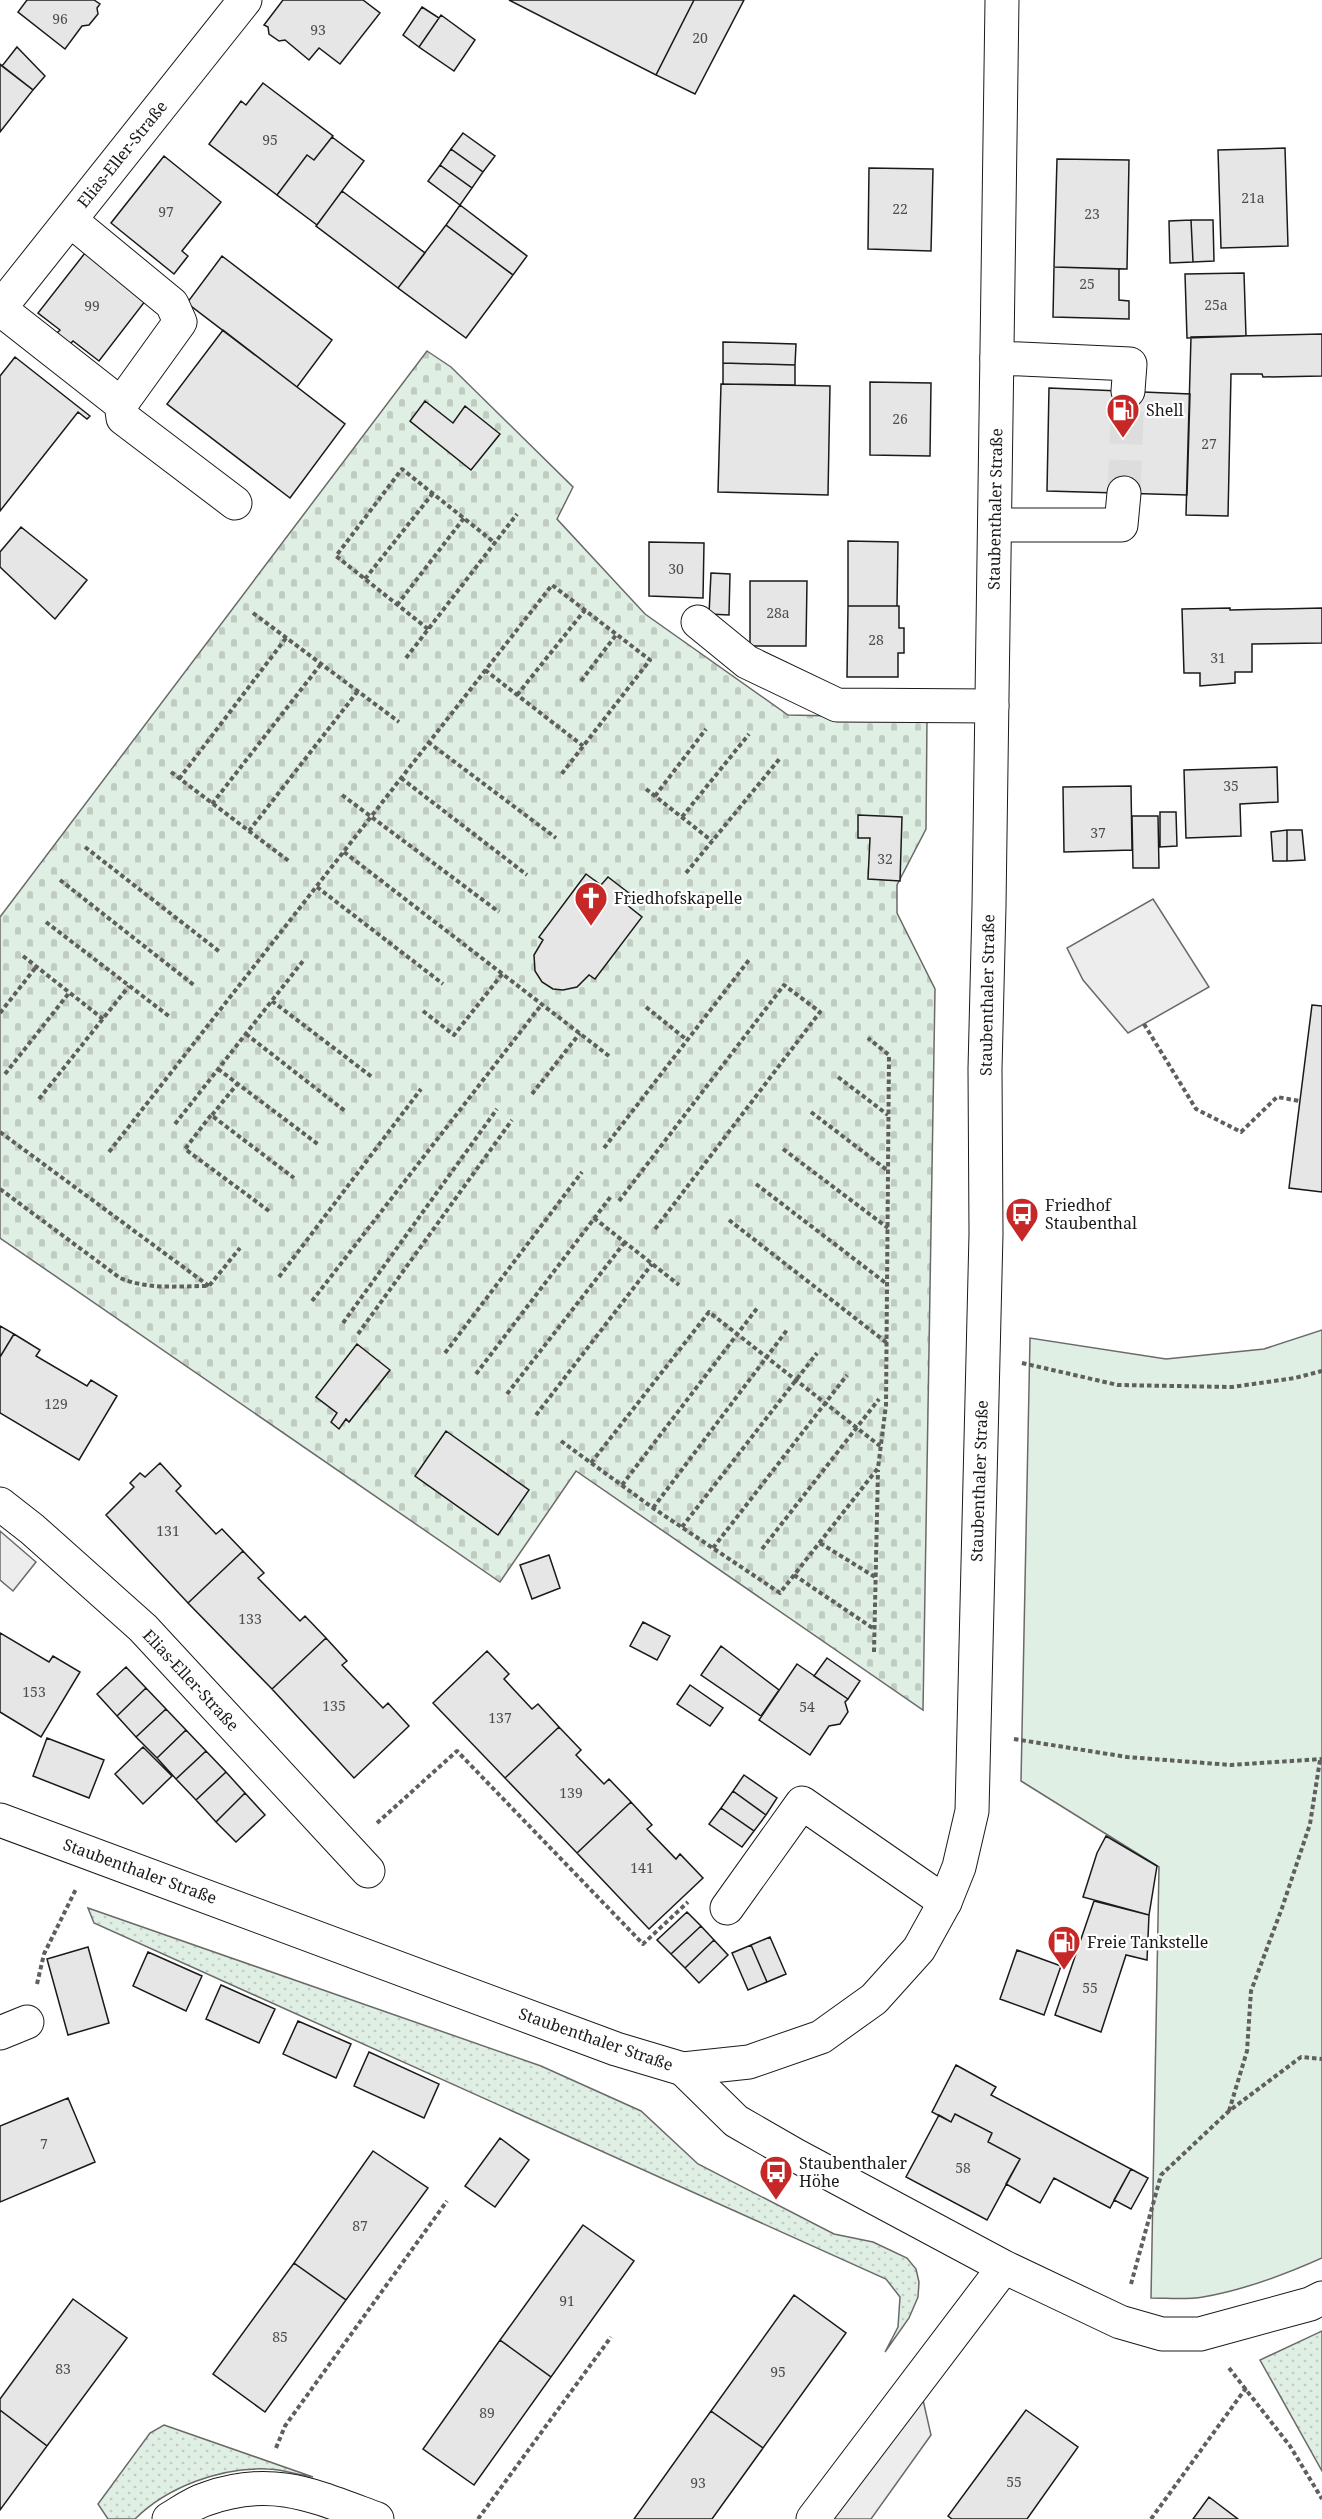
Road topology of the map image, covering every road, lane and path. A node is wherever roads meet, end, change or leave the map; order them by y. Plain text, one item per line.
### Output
1 (245, 0) edge
2 (1002, 0) edge
3 (70, 220) junction
4 (0, 308) edge
5 (997, 358) junction
6 (1128, 391) tunnel mouth
7 (122, 404) junction
8 (433, 493) junction
9 (1124, 493) tunnel mouth
10 (235, 504) dead end
11 (517, 514) dead end
12 (464, 518) junction
13 (995, 525) junction
14 (495, 543) junction
15 (365, 579) junction
16 (397, 605) junction
17 (585, 610) junction
18 (253, 613) dead end
19 (698, 622) dead end
20 (428, 629) junction
21 (616, 635) junction
22 (286, 638) junction
23 (406, 658) dead end
24 (321, 664) junction
25 (485, 670) junction
26 (581, 681) dead end
27 (358, 691) junction
28 (517, 694) junction
29 (992, 706) junction
30 (399, 722) dead end
31 (706, 729) dead end
32 (749, 734) dead end
33 (428, 742) junction
34 (583, 746) junction
35 (781, 757) dead end
36 (171, 772) dead end
37 (560, 776) dead end
38 (401, 778) junction
39 (179, 779) junction
40 (646, 789) dead end
41 (342, 795) dead end
42 (655, 796) junction
43 (212, 804) junction
44 (372, 816) junction
45 (682, 817) junction
46 (249, 831) junction
47 (556, 838) dead end
48 (712, 841) junction
49 (85, 847) dead end
50 (344, 852) junction
51 (290, 862) dead end
52 (686, 873) dead end
53 (527, 875) dead end
54 (60, 880) dead end
55 (317, 887) junction
56 (499, 912) dead end
57 (46, 922) dead end
58 (220, 952) dead end
59 (23, 956) dead end
60 (749, 960) dead end
61 (303, 961) dead end
62 (36, 967) junction
63 (503, 974) junction
64 (443, 984) dead end
65 (129, 986) junction
66 (195, 986) dead end
67 (69, 993) junction
68 (272, 1001) junction
69 (542, 1004) junction
70 (646, 1007) dead end
71 (423, 1011) dead end
72 (0, 1013) edge
73 (170, 1017) dead end
74 (103, 1019) junction
75 (1144, 1024) dead end
76 (580, 1033) junction
77 (246, 1034) junction
78 (868, 1038) dead end
79 (687, 1040) junction
80 (609, 1056) dead end
81 (218, 1070) junction
82 (5, 1074) dead end
83 (372, 1077) dead end
84 (838, 1077) dead end
85 (238, 1083) junction
86 (421, 1089) dead end
87 (532, 1094) dead end
88 (39, 1099) dead end
89 (1300, 1101) dead end
90 (497, 1109) dead end
91 (345, 1111) dead end
92 (811, 1112) dead end
93 (211, 1115) junction
94 (888, 1116) junction
95 (512, 1120) dead end
96 (175, 1124) dead end
97 (0, 1132) edge
98 (320, 1145) dead end
99 (604, 1148) dead end
100 (783, 1149) dead end
101 (109, 1152) dead end
102 (888, 1171) junction
103 (582, 1172) dead end
104 (294, 1178) dead end
105 (756, 1184) dead end
106 (0, 1189) edge
107 (612, 1195) dead end
108 (619, 1201) dead end
109 (269, 1211) dead end
110 (594, 1218) junction
111 (729, 1220) dead end
112 (888, 1228) junction
113 (655, 1229) dead end
114 (625, 1242) junction
115 (240, 1248) dead end
116 (652, 1264) junction
117 (279, 1277) dead end
118 (887, 1284) junction
119 (679, 1285) dead end
120 (208, 1286) junction
121 (312, 1301) dead end
122 (758, 1307) dead end
123 (344, 1323) dead end
124 (787, 1330) dead end
125 (358, 1334) dead end
126 (738, 1334) junction
127 (886, 1343) junction
128 (445, 1353) dead end
129 (817, 1353) dead end
130 (983, 1354) junction
131 (767, 1356) junction
132 (1322, 1371) edge
133 (476, 1374) dead end
134 (847, 1375) dead end
135 (797, 1379) junction
136 (507, 1395) dead end
137 (879, 1400) dead end
138 (826, 1403) junction
139 (536, 1415) dead end
140 (858, 1427) junction
141 (561, 1441) dead end
142 (881, 1447) junction
143 (591, 1463) junction
144 (878, 1468) junction
145 (621, 1485) junction
146 (0, 1504) edge
147 (654, 1508) junction
148 (682, 1527) junction
149 (820, 1542) junction
150 (713, 1548) junction
151 (762, 1549) dead end
152 (794, 1575) junction
153 (876, 1577) junction
154 (874, 1629) junction
155 (874, 1652) dead end
156 (975, 1731) junction
157 (1321, 1760) edge
158 (0, 1820) edge
159 (94, 1854) junction
160 (358, 1860) joint
161 (945, 1902) junction
162 (727, 1908) joint
163 (14, 2027) edge
164 (1322, 2059) edge
165 (683, 2069) junction
166 (1229, 2110) junction
167 (447, 2201) dead end
168 (1004, 2267) junction
169 (1322, 2298) edge
170 (1120, 2322) junction
171 (1200, 2334) junction
172 (611, 2337) dead end
173 (1246, 2388) junction
174 (261, 2488) junction
175 (1322, 2499) edge
176 (169, 2519) edge
177 (377, 2519) edge
178 (478, 2519) edge
179 (813, 2519) edge
180 (1151, 2519) edge

1 - 3 main road, Elias-Eller-Straße
2 - 5 main road, Staubenthaler Straße
3 - 4 main road, Elias-Eller-Straße
3 - 7 main road
4 - 7 main road
5 - 6 main road
5 - 13 main road, Staubenthaler Straße
7 - 10 main road
8 - 12 path
8 - 15 path
8 - 15 path
9 - 13 main road
11 - 14 path
12 - 14 path
12 - 16 path
13 - 29 main road, Staubenthaler Straße
14 - 20 path
15 - 16 path
16 - 20 path
17 - 21 path
17 - 25 path
17 - 28 path
18 - 22 path
19 - 29 main road
20 - 23 path
21 - 26 path
21 - 34 path
22 - 24 path
22 - 39 path
24 - 27 path
24 - 43 path
25 - 28 path
25 - 33 path
27 - 30 path
27 - 46 path
28 - 34 path
29 - 130 main road, Staubenthaler Straße
31 - 42 path
32 - 45 path
33 - 38 path
33 - 47 path
34 - 37 path
35 - 48 path
36 - 39 path
38 - 44 path
38 - 53 path
39 - 43 path
40 - 42 path
41 - 44 path
42 - 45 path
43 - 46 path
44 - 50 path
44 - 56 path
45 - 48 path
46 - 51 path
48 - 52 path
49 - 58 path
50 - 55 path
50 - 63 path
54 - 66 path
55 - 64 path
55 - 101 path
57 - 65 path
59 - 62 path
60 - 79 path
61 - 68 path
62 - 67 path
62 - 72 path
63 - 69 path
63 - 71 path
65 - 73 path
65 - 74 path
67 - 74 path
67 - 82 path
68 - 77 path
68 - 83 path
69 - 76 path
69 - 121 path
70 - 79 path
74 - 88 path
75 - 89 path
76 - 80 path
76 - 87 path
77 - 81 path
77 - 91 path
78 - 94 path
79 - 99 path
81 - 85 path
81 - 96 path
84 - 94 path
85 - 93 path
85 - 98 path
86 - 117 path
90 - 123 path
92 - 102 path
93 - 104 path
93 - 109 path
94 - 102 path
95 - 125 path
97 - 120 path
100 - 112 path
102 - 112 path
103 - 128 path
105 - 118 path
106 - 120 path
107 - 110 path
108 - 113 path
110 - 114 path
110 - 133 path
111 - 127 path
112 - 118 path
114 - 116 path
114 - 136 path
115 - 120 path
116 - 119 path
116 - 139 path
118 - 127 path
122 - 126 path
124 - 131 path
126 - 131 path
126 - 143 path
126 - 145 path
127 - 142 path
129 - 135 path
130 - 132 path
130 - 156 main road, Staubenthaler Straße
131 - 135 path
131 - 147 path
134 - 138 path
135 - 138 path
135 - 148 path
137 - 140 path
138 - 140 path
138 - 150 path
140 - 142 path
140 - 151 path
141 - 143 path
142 - 144 path
143 - 145 path
144 - 149 path
144 - 153 path
145 - 147 path
146 - 160 main road, Elias-Eller-Straße
147 - 148 path
148 - 150 path
149 - 152 path
149 - 153 path
150 - 152 path
152 - 154 path
153 - 154 path
154 - 155 path
156 - 157 path
156 - 161 main road, Staubenthaler Straße
157 - 166 path
158 - 159 main road, Staubenthaler Straße
159 - 163 path
159 - 165 main road, Staubenthaler Straße
160 - 162 path
161 - 162 main road
161 - 165 main road, Staubenthaler Straße
164 - 166 path
165 - 168 main road
166 - 170 path
167 - 174 path
168 - 170 main road
168 - 179 main road
169 - 171 main road
170 - 171 main road
171 - 173 path
172 - 178 path
173 - 175 path
173 - 180 path
174 - 176 main road
174 - 177 main road

